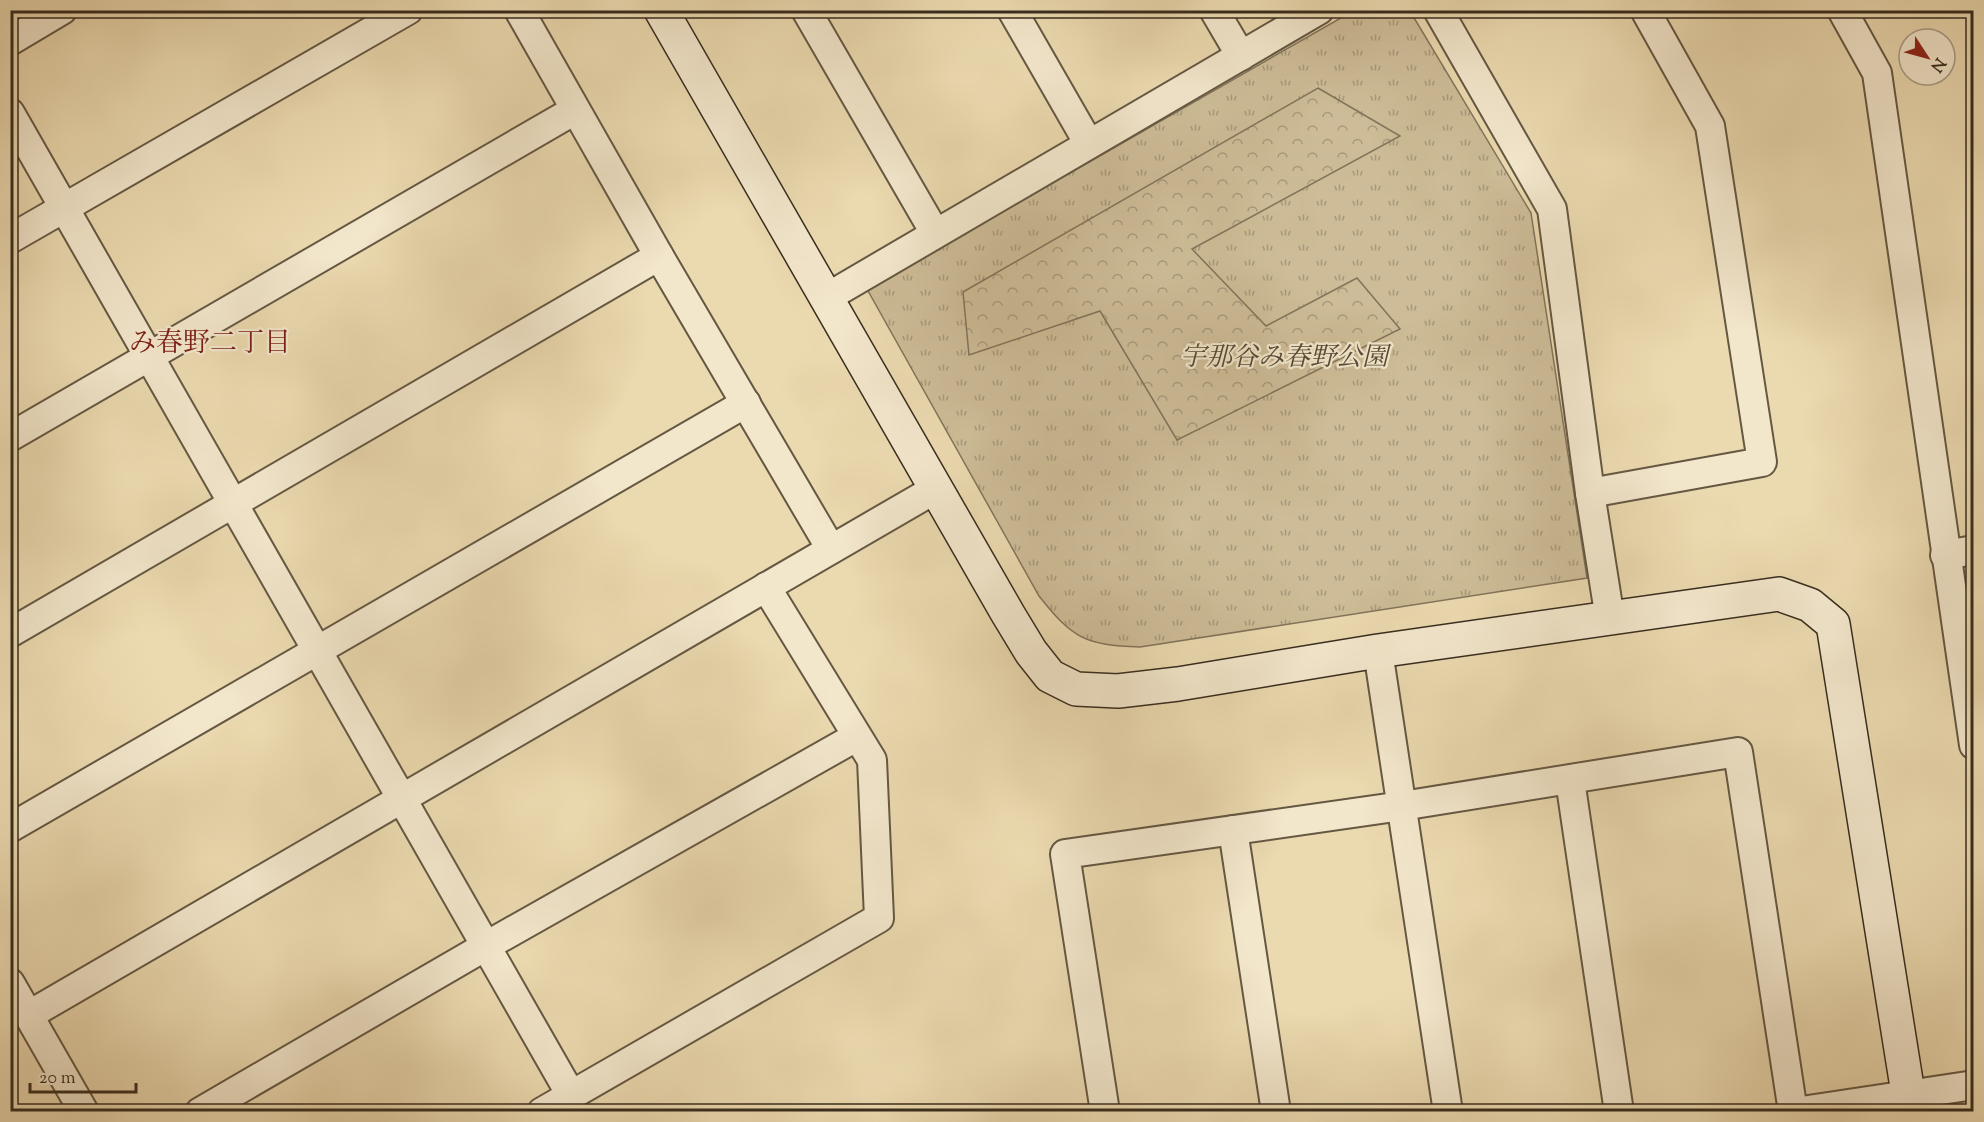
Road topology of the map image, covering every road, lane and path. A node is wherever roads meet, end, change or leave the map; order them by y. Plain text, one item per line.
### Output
1 (62, 10) edge
2 (408, 10) edge
3 (519, 10) edge
4 (661, 10) edge
5 (807, 10) edge
6 (1012, 10) edge
7 (1214, 10) edge
8 (1319, 10) edge
9 (1438, 10) edge
10 (1645, 10) edge
11 (1842, 10) edge
12 (10, 41) edge
13 (1241, 56) junction
14 (575, 110) junction
15 (10, 113) edge
16 (1089, 144) junction
17 (64, 208) junction
18 (935, 233) junction
19 (10, 239) edge
20 (659, 256) junction
21 (826, 298) junction
22 (150, 357) junction
23 (746, 403) junction
24 (10, 437) edge
25 (937, 488) junction
26 (1590, 493) junction
27 (234, 504) junction
28 (831, 549) junction
29 (1974, 550) edge
30 (1945, 555) junction
31 (766, 587) junction
32 (1610, 619) junction
33 (10, 633) edge
34 (318, 651) junction
35 (1378, 651) junction
36 (856, 737) junction
37 (1974, 746) edge
38 (1570, 780) junction
39 (402, 798) junction
40 (1402, 806) junction
41 (10, 828) edge
42 (1233, 830) junction
43 (486, 946) junction
44 (10, 983) edge
45 (28, 1015) junction
46 (1974, 1085) edge
47 (571, 1095) junction
48 (1909, 1102) edge
49 (84, 1112) edge
50 (200, 1112) edge
51 (542, 1112) edge
52 (1104, 1112) edge
53 (1276, 1112) edge
54 (1448, 1112) edge
55 (1619, 1112) edge
56 (1794, 1112) edge

1 - 12 street
2 - 17 street
3 - 14 street
4 - 21 street
5 - 18 street
6 - 16 street
7 - 13 street
8 - 13 street
9 - 26 street
10 - 26 street
11 - 30 street
13 - 16 street
14 - 20 street
14 - 22 street
15 - 17 street
16 - 18 street
17 - 19 street
17 - 22 street
18 - 21 street
20 - 23 street
20 - 27 street
21 - 25 street
22 - 24 street
22 - 27 street
23 - 28 street
23 - 34 street
25 - 28 street
25 - 35 street
26 - 32 street
27 - 33 street
27 - 34 street
28 - 31 street
29 - 30 street
30 - 37 street
31 - 36 street
31 - 39 street
32 - 35 street
32 - 48 street
34 - 39 street
34 - 41 street
35 - 40 street
36 - 43 street
36 - 47 street
38 - 40 street
38 - 55 street
38 - 56 street
39 - 43 street
39 - 45 street
40 - 42 street
40 - 54 street
42 - 52 street
42 - 53 street
43 - 47 street
43 - 50 street
44 - 45 street
45 - 49 street
46 - 48 street
47 - 51 street
48 - 56 street

